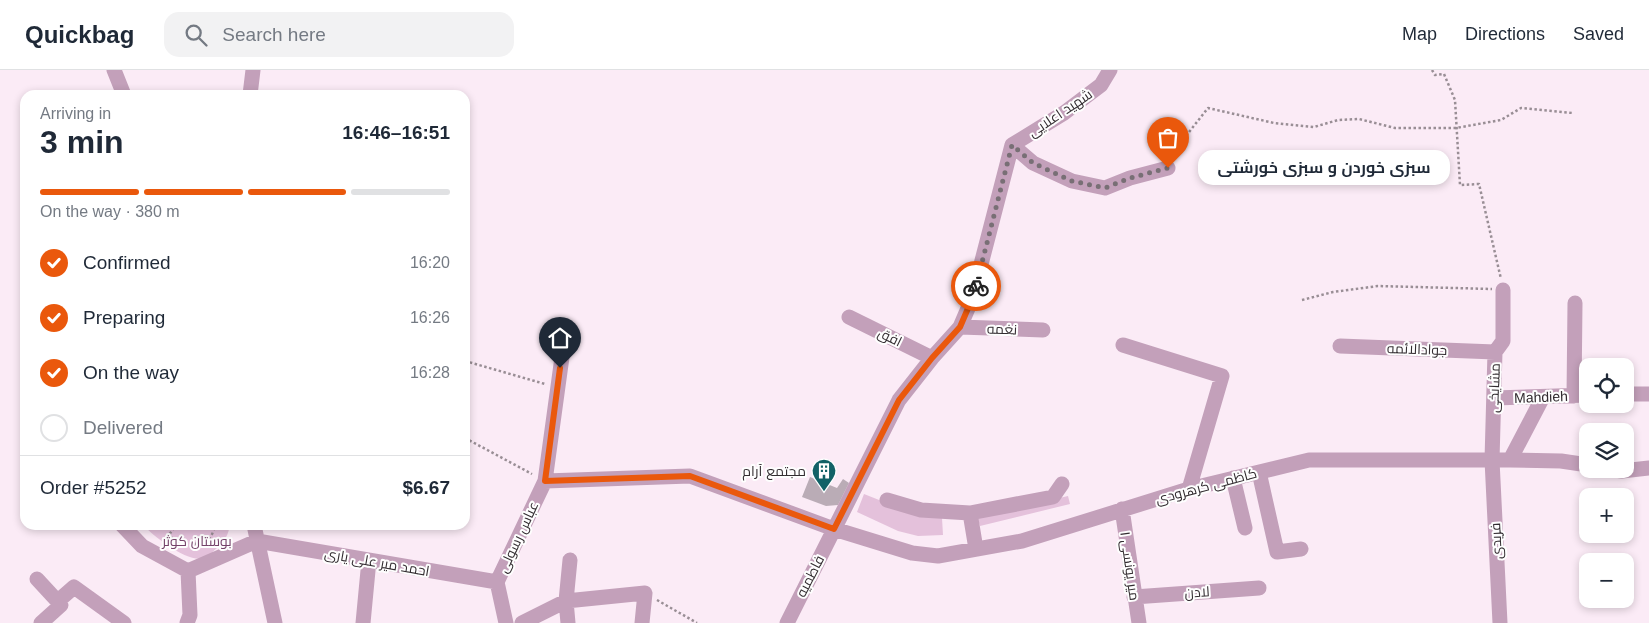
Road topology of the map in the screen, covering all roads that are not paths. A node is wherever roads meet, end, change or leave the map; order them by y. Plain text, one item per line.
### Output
1 (114, 70) edge
2 (254, 70) edge
3 (1110, 70) edge
4 (122, 90) edge
5 (251, 90) edge
6 (1012, 145) junction
7 (1168, 168) road end
8 (1503, 290) road end
9 (1575, 303) dead end
10 (848, 317) dead end
11 (960, 327) junction
12 (566, 328) dead end
13 (1043, 330) dead end
14 (1123, 345) dead end
15 (1340, 346) dead end
16 (1495, 352) junction
17 (932, 358) junction
18 (1579, 365) edge
19 (1634, 394) edge
20 (1649, 394) edge
21 (1579, 396) edge
22 (1542, 397) junction
23 (1494, 398) junction
24 (1492, 460) junction
25 (1510, 460) junction
26 (1579, 464) edge
27 (1649, 468) edge
28 (1634, 470) edge
29 (1259, 472) junction
30 (1233, 478) junction
31 (545, 481) junction
32 (1062, 484) dead end
33 (1189, 489) junction
34 (886, 500) dead end
35 (1122, 510) junction
36 (970, 513) junction
37 (1245, 528) dead end
38 (834, 529) junction
39 (127, 530) edge
40 (255, 530) edge
41 (257, 541) junction
42 (1301, 548) dead end
43 (976, 549) junction
44 (369, 560) junction
45 (570, 560) dead end
46 (188, 571) junction
47 (37, 579) dead end
48 (497, 582) junction
49 (1259, 588) dead end
50 (1134, 597) junction
51 (58, 601) junction
52 (566, 601) junction
53 (41, 623) edge
54 (124, 623) edge
55 (187, 623) edge
56 (275, 623) edge
57 (363, 623) edge
58 (506, 623) edge
59 (522, 623) edge
60 (568, 623) edge
61 (642, 623) edge
62 (787, 623) edge
63 (1139, 623) edge
64 (1500, 623) edge

1 - 4 street
2 - 5 street
3 - 6 street, شهید اعلایی
6 - 7 street
6 - 11 street
8 - 16 street, مشایخی
9 - 18 street
10 - 17 street, افق
11 - 13 street, نغمه
11 - 17 street, فاطمیه
12 - 31 street, عباس رسولی
14 - 33 street
15 - 16 street, جوادالائمه
16 - 23 street, مشایخی
17 - 38 street, فاطمیه
19 - 20 street
21 - 22 street, Mahdieh
22 - 23 street, Mahdieh
22 - 25 street
23 - 24 street, مشایخی
24 - 25 street, کاظمی کرهرودی
24 - 29 street, کاظمی کرهرودی
24 - 64 street, فریدی
25 - 26 street, کاظمی کرهرودی
27 - 28 street
29 - 30 street, کاظمی کرهرودی
29 - 42 street
30 - 33 street, کاظمی کرهرودی
30 - 37 street
31 - 38 street
31 - 48 street, عباس رسولی
32 - 36 street
33 - 35 street, کاظمی کرهرودی
34 - 36 street
35 - 43 street, کاظمی کرهرودی
35 - 50 street, میر یونسی ۱
36 - 43 street
38 - 43 street, کاظمی کرهرودی
38 - 62 street, فاطمیه
39 - 46 street
40 - 41 street
41 - 44 street, احمد میر علی یاری
41 - 46 street
41 - 56 street
44 - 48 street, احمد میر علی یاری
44 - 57 street
45 - 52 street
46 - 55 street
47 - 51 street
48 - 58 street, عباس رسولی
49 - 50 street, لادن
50 - 63 street, میر یونسی ۱
51 - 53 street
51 - 54 street
52 - 59 street
52 - 60 street
52 - 61 street

